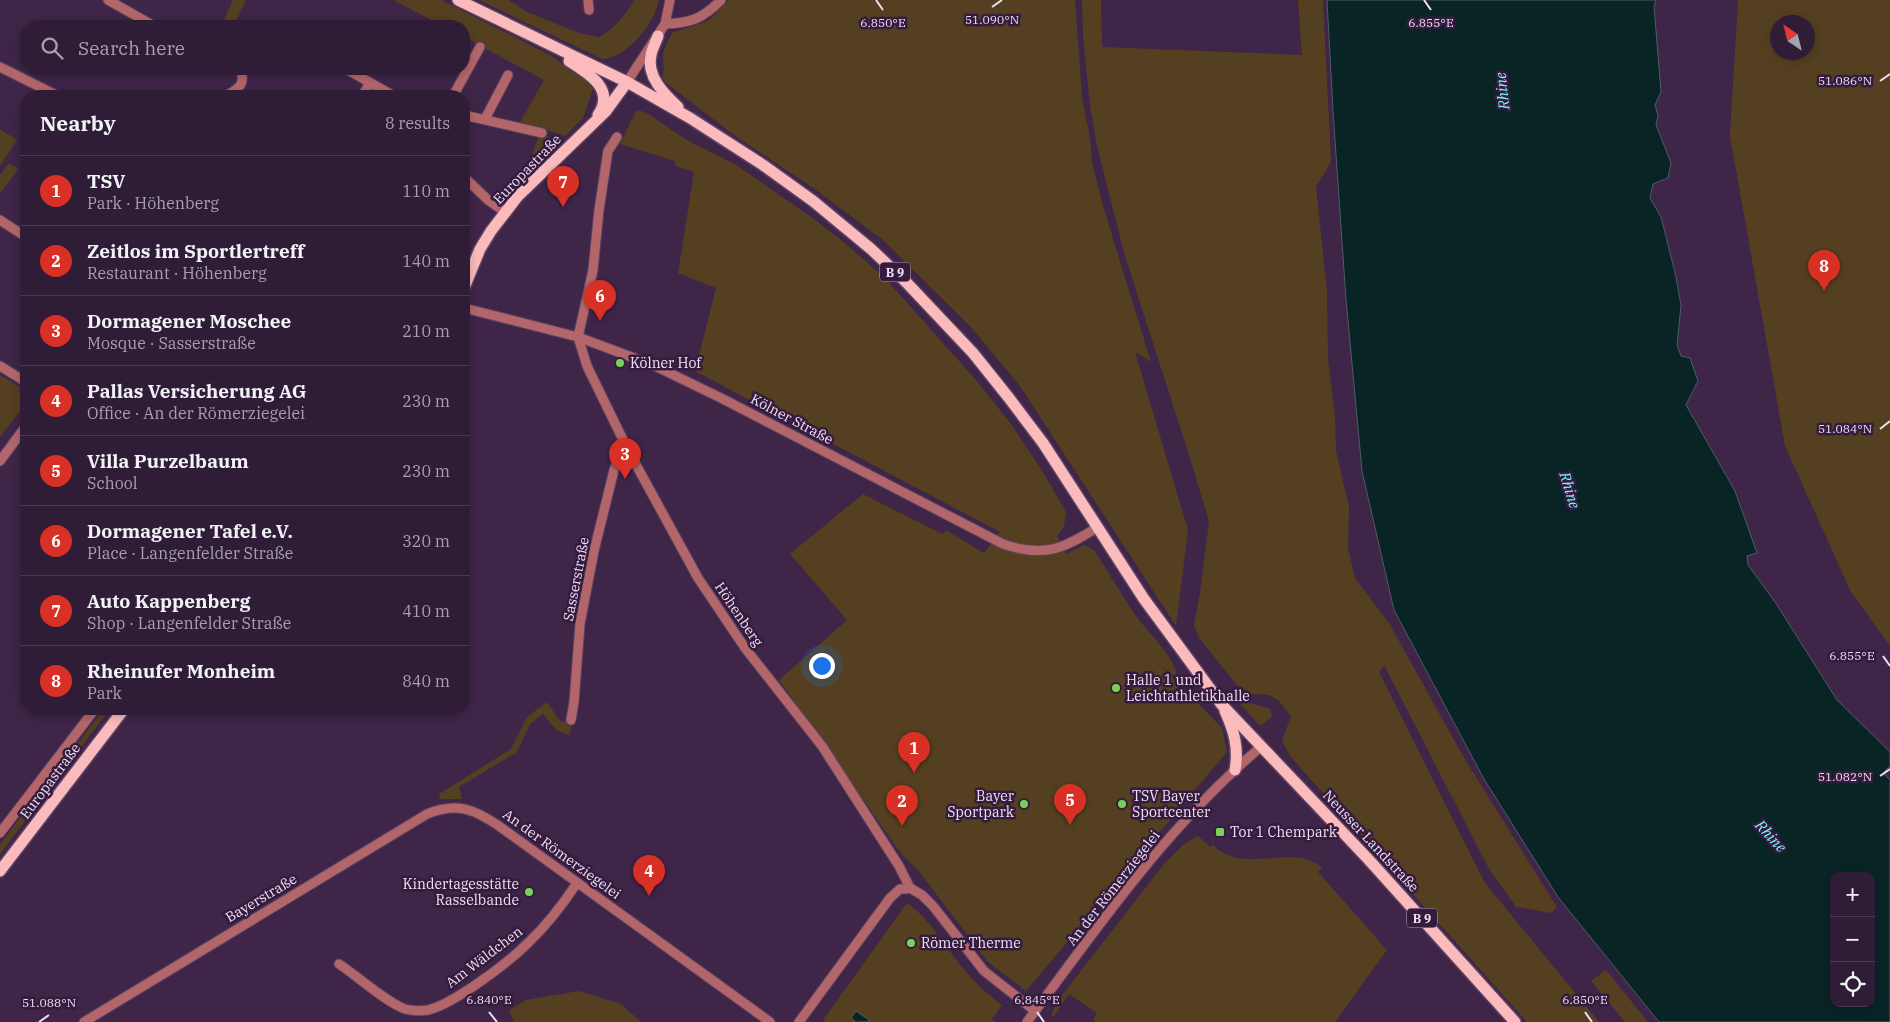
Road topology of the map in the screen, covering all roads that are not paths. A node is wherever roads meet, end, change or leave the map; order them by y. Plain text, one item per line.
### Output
1 (108, 0) edge
2 (458, 0) edge
3 (588, 0) edge
4 (670, 0) edge
5 (721, 0) edge
6 (589, 10) dead end
7 (143, 20) edge
8 (665, 24) junction
9 (658, 36) junction
10 (480, 47) dead end
11 (558, 49) junction
12 (470, 65) edge
13 (0, 66) edge
14 (241, 75) edge
15 (356, 75) edge
16 (465, 75) edge
17 (508, 75) dead end
18 (627, 82) junction
19 (370, 83) junction
20 (46, 90) edge
21 (236, 90) edge
22 (366, 90) edge
23 (383, 90) edge
24 (456, 90) edge
25 (470, 116) edge
26 (690, 118) junction
27 (485, 119) junction
28 (593, 123) junction
29 (542, 133) dead end
30 (617, 137) dead end
31 (470, 183) edge
32 (504, 212) junction
33 (0, 220) edge
34 (20, 233) edge
35 (470, 273) edge
36 (470, 310) edge
37 (578, 337) junction
38 (0, 366) edge
39 (20, 378) edge
40 (20, 434) edge
41 (628, 450) junction
42 (0, 461) edge
43 (1098, 527) junction
44 (1222, 705) junction
45 (90, 715) edge
46 (119, 715) edge
47 (571, 720) dead end
48 (1262, 746) junction
49 (1235, 770) junction
50 (455, 807) joint
51 (0, 833) edge
52 (0, 871) edge
53 (577, 883) junction
54 (910, 888) junction
55 (339, 964) dead end
56 (1035, 1011) junction
57 (84, 1022) edge
58 (770, 1022) edge
59 (800, 1022) edge
60 (1027, 1022) edge
61 (1515, 1022) edge

1 - 7 street
2 - 11 main road, B 9
3 - 6 street
4 - 8 street
5 - 8 street
8 - 9 street
9 - 18 street
9 - 26 main road
10 - 12 street
11 - 18 main road, B 9
11 - 28 main road
13 - 20 street
14 - 21 street
15 - 19 street
16 - 24 street
17 - 27 street
18 - 26 main road, B 9
18 - 28 main road, Europastraße
19 - 22 street
19 - 23 street
25 - 27 street
26 - 43 main road, B 9
27 - 29 street
28 - 32 main road, Europastraße
30 - 37 street
31 - 32 street
32 - 35 main road, Europastraße
33 - 34 street
36 - 37 street, Kölner Straße
37 - 41 street, Höhenberg
37 - 43 street, Kölner Straße
38 - 39 street
40 - 42 street
41 - 47 street, Sasserstraße
41 - 54 street, Höhenberg
43 - 44 main road, B 9
44 - 48 main road, B 9
44 - 49 main road
45 - 51 street
46 - 52 main road, Europastraße
48 - 49 street, An der Römerziegelei
48 - 61 main road, Neusser Landstraße / B 9
49 - 56 street, An der Römerziegelei
50 - 53 street, An der Römerziegelei
50 - 57 street, Bayerstraße
53 - 55 street, Am Wäldchen
53 - 58 street, An der Römerziegelei
54 - 56 street
54 - 59 street
56 - 60 street, An der Römerziegelei

